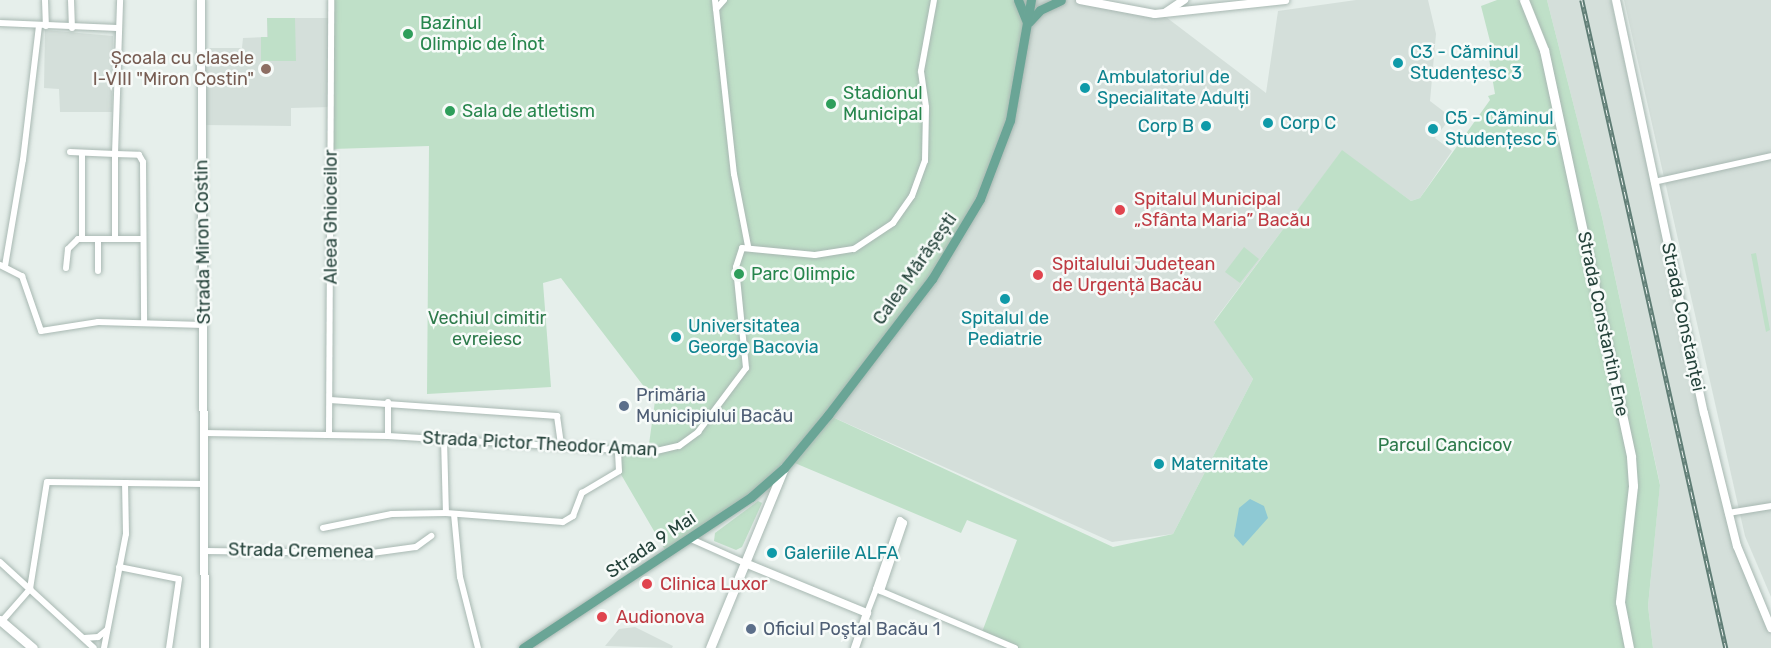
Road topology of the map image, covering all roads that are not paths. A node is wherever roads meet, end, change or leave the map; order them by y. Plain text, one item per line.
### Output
1 (45, 0) edge
2 (71, 0) edge
3 (120, 0) edge
4 (201, 0) edge
5 (331, 0) edge
6 (715, 0) edge
7 (724, 0) edge
8 (934, 0) edge
9 (1018, 0) edge
10 (1031, 0) edge
11 (1061, 0) edge
12 (1080, 0) edge
13 (1184, 0) edge
14 (1208, 0) edge
15 (1285, 0) edge
16 (1616, 0) edge
17 (1523, 2) edge
18 (1108, 3) edge
19 (716, 9) junction
20 (1207, 10) junction
21 (1162, 14) junction
22 (0, 23) edge
23 (1028, 24) junction
24 (42, 26) junction
25 (72, 28) junction
26 (117, 28) junction
27 (70, 152) dead end
28 (82, 153) junction
29 (115, 154) junction
30 (1771, 156) edge
31 (1654, 182) junction
32 (82, 239) junction
33 (98, 239) junction
34 (115, 239) junction
35 (143, 239) junction
36 (748, 246) junction
37 (2, 266) edge
38 (66, 268) dead end
39 (98, 271) dead end
40 (144, 322) junction
41 (204, 325) junction
42 (330, 400) junction
43 (388, 402) junction
44 (204, 433) junction
45 (329, 435) junction
46 (388, 436) junction
47 (444, 439) junction
48 (561, 446) junction
49 (618, 450) junction
50 (787, 464) junction
51 (125, 484) junction
52 (203, 484) junction
53 (1771, 506) edge
54 (450, 513) junction
55 (1728, 513) junction
56 (323, 528) dead end
57 (430, 536) dead end
58 (691, 539) junction
59 (204, 551) junction
60 (0, 562) edge
61 (745, 563) junction
62 (119, 567) junction
63 (30, 589) junction
64 (878, 590) junction
65 (1771, 605) edge
66 (1761, 607) junction
67 (867, 613) junction
68 (1, 620) edge
69 (1771, 628) edge
70 (107, 630) junction
71 (84, 638) junction
72 (33, 648) edge
73 (94, 648) edge
74 (104, 648) edge
75 (169, 648) edge
76 (205, 648) edge
77 (478, 648) edge
78 (523, 648) edge
79 (710, 648) edge
80 (855, 648) edge
81 (1016, 648) edge
82 (1629, 648) edge

1 - 24 street
2 - 25 street
3 - 26 street
4 - 41 street, Strada Miron Costin
5 - 42 street, Aleea Ghioceilor
6 - 19 street
7 - 19 street
8 - 36 street
9 - 23 main road
10 - 23 main road, Calea Mărășești
11 - 23 main road
12 - 18 street
13 - 21 street
14 - 20 street
15 - 20 street
16 - 31 street, Strada Constanței
17 - 82 main road, Strada Constantin Ene
18 - 21 street
19 - 36 street
20 - 21 street
22 - 24 street
23 - 50 main road, Calea Mărășești
24 - 25 street
24 - 37 street
25 - 26 street
26 - 29 street
27 - 28 street
28 - 29 street
28 - 32 street
29 - 34 street
29 - 35 street
30 - 31 street
31 - 55 street, Strada Constanței
32 - 33 street
32 - 38 street
33 - 34 street
33 - 39 street
34 - 35 street
35 - 40 street
36 - 49 street, Strada Pictor Theodor Aman
37 - 40 street
40 - 41 street
41 - 44 street, Strada Miron Costin
42 - 43 street
42 - 45 street, Aleea Ghioceilor
43 - 46 street
43 - 48 street
44 - 45 street, Strada Pictor Theodor Aman
44 - 52 street, Strada Miron Costin
45 - 46 street, Strada Pictor Theodor Aman
46 - 47 street, Strada Pictor Theodor Aman
47 - 48 street, Strada Pictor Theodor Aman
47 - 54 street
48 - 49 street, Strada Pictor Theodor Aman
49 - 54 street
50 - 58 main road, Strada 9 Mai
50 - 61 main road, Calea Mărășești
51 - 52 street
51 - 62 street
51 - 63 street
52 - 59 street, Strada Miron Costin
53 - 55 street
54 - 56 street
54 - 77 street
55 - 66 street, Strada Constanței
57 - 59 street, Strada Cremenea
58 - 61 street
58 - 78 main road, Strada 9 Mai
59 - 76 street, Strada Miron Costin
60 - 63 street
61 - 67 street
61 - 79 main road, Calea Mărășești
62 - 70 street
62 - 75 street
63 - 68 street
63 - 71 street
64 - 64 street
64 - 67 street
64 - 81 street
65 - 66 street
66 - 69 street, Strada Constanței
67 - 80 street
68 - 72 main road
70 - 71 street
70 - 74 street
71 - 73 street

